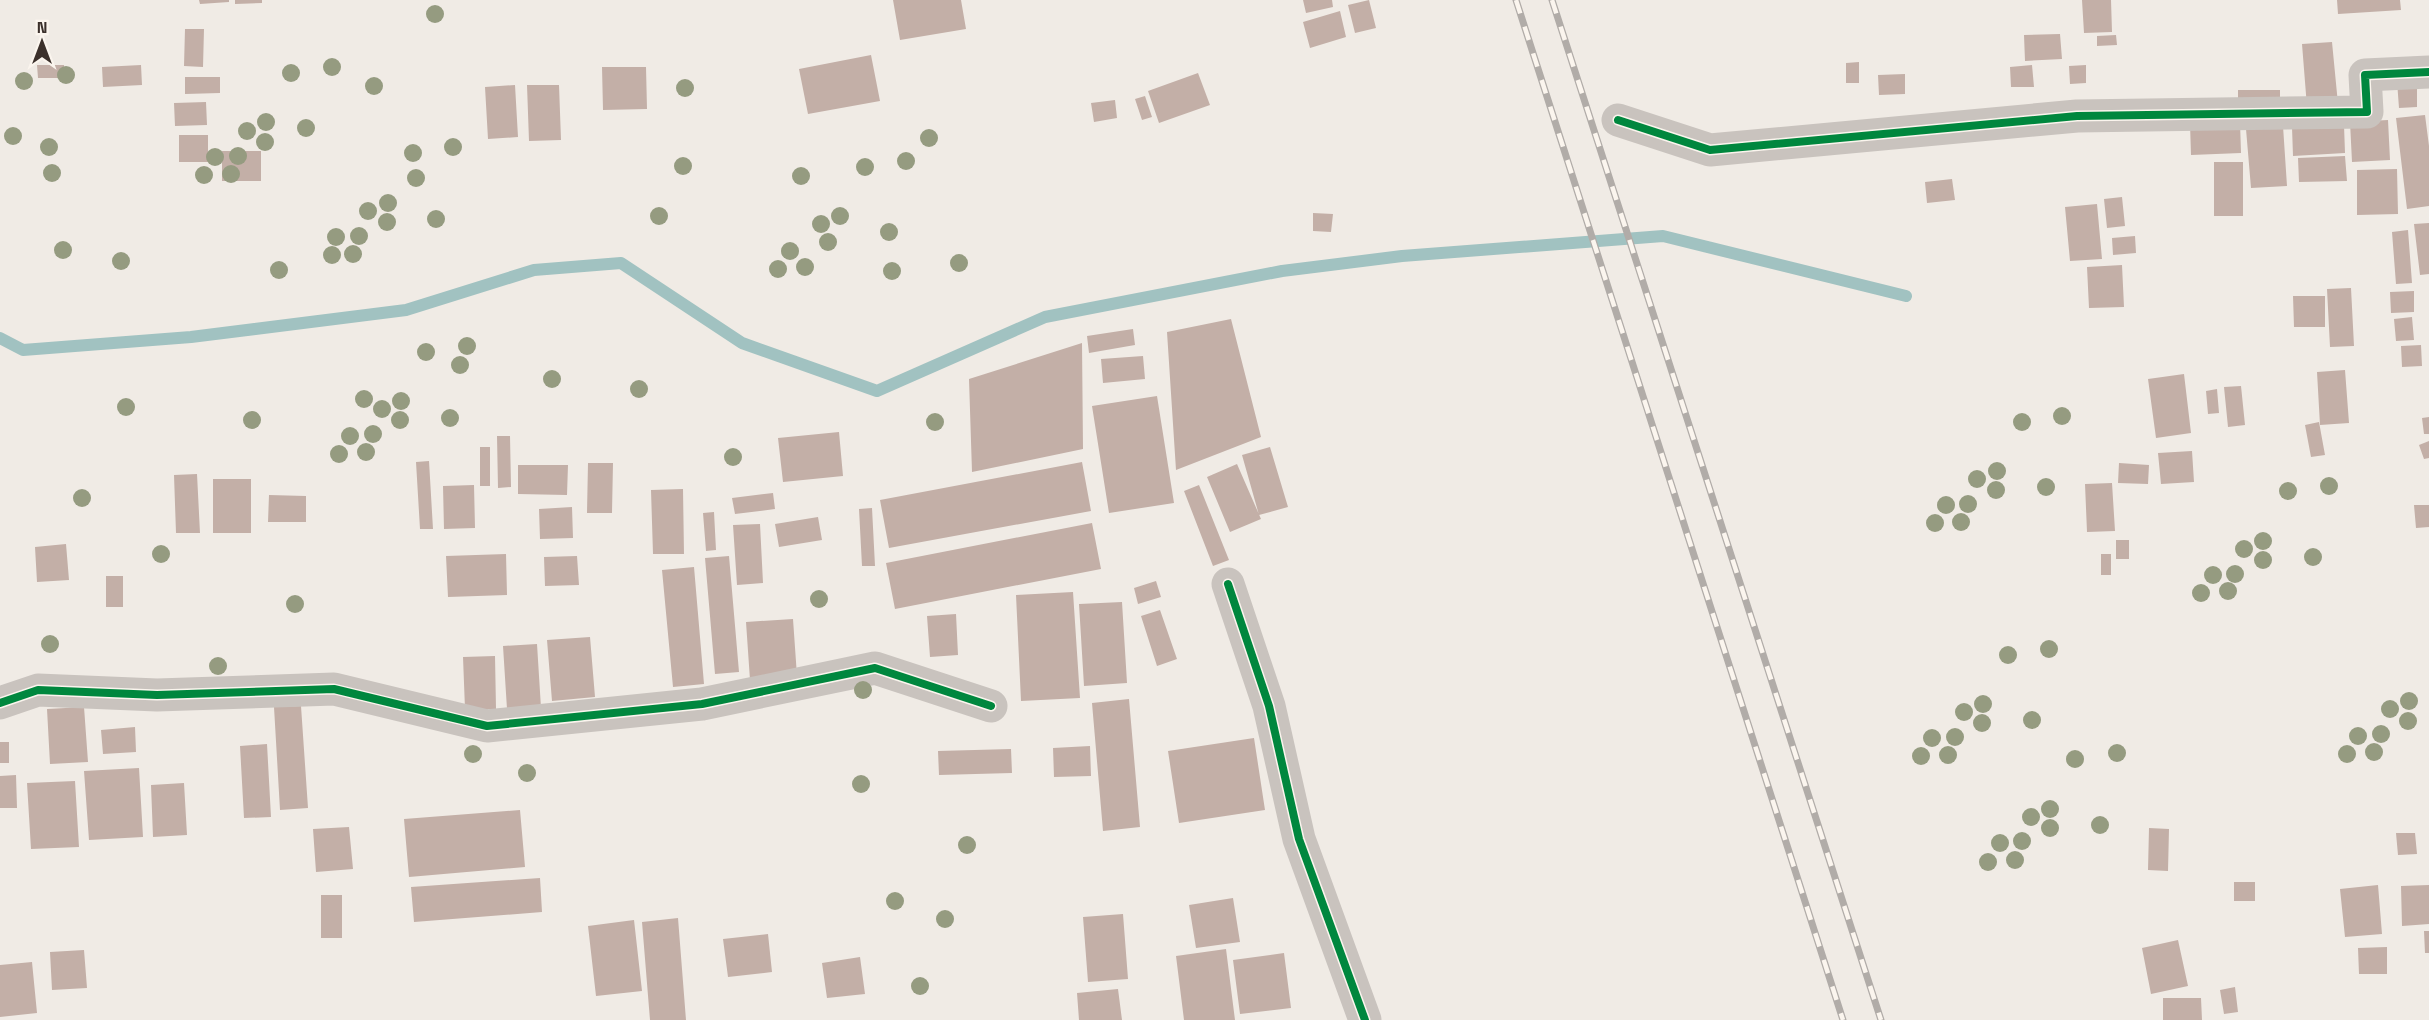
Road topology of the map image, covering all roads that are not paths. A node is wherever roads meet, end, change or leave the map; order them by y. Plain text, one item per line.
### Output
1 (2429, 72) edge
2 (1618, 120) dead end
3 (1228, 584) dead end
4 (0, 703) edge
5 (991, 706) dead end
6 (1365, 1020) edge

1 - 2 street
3 - 6 street
4 - 5 street

